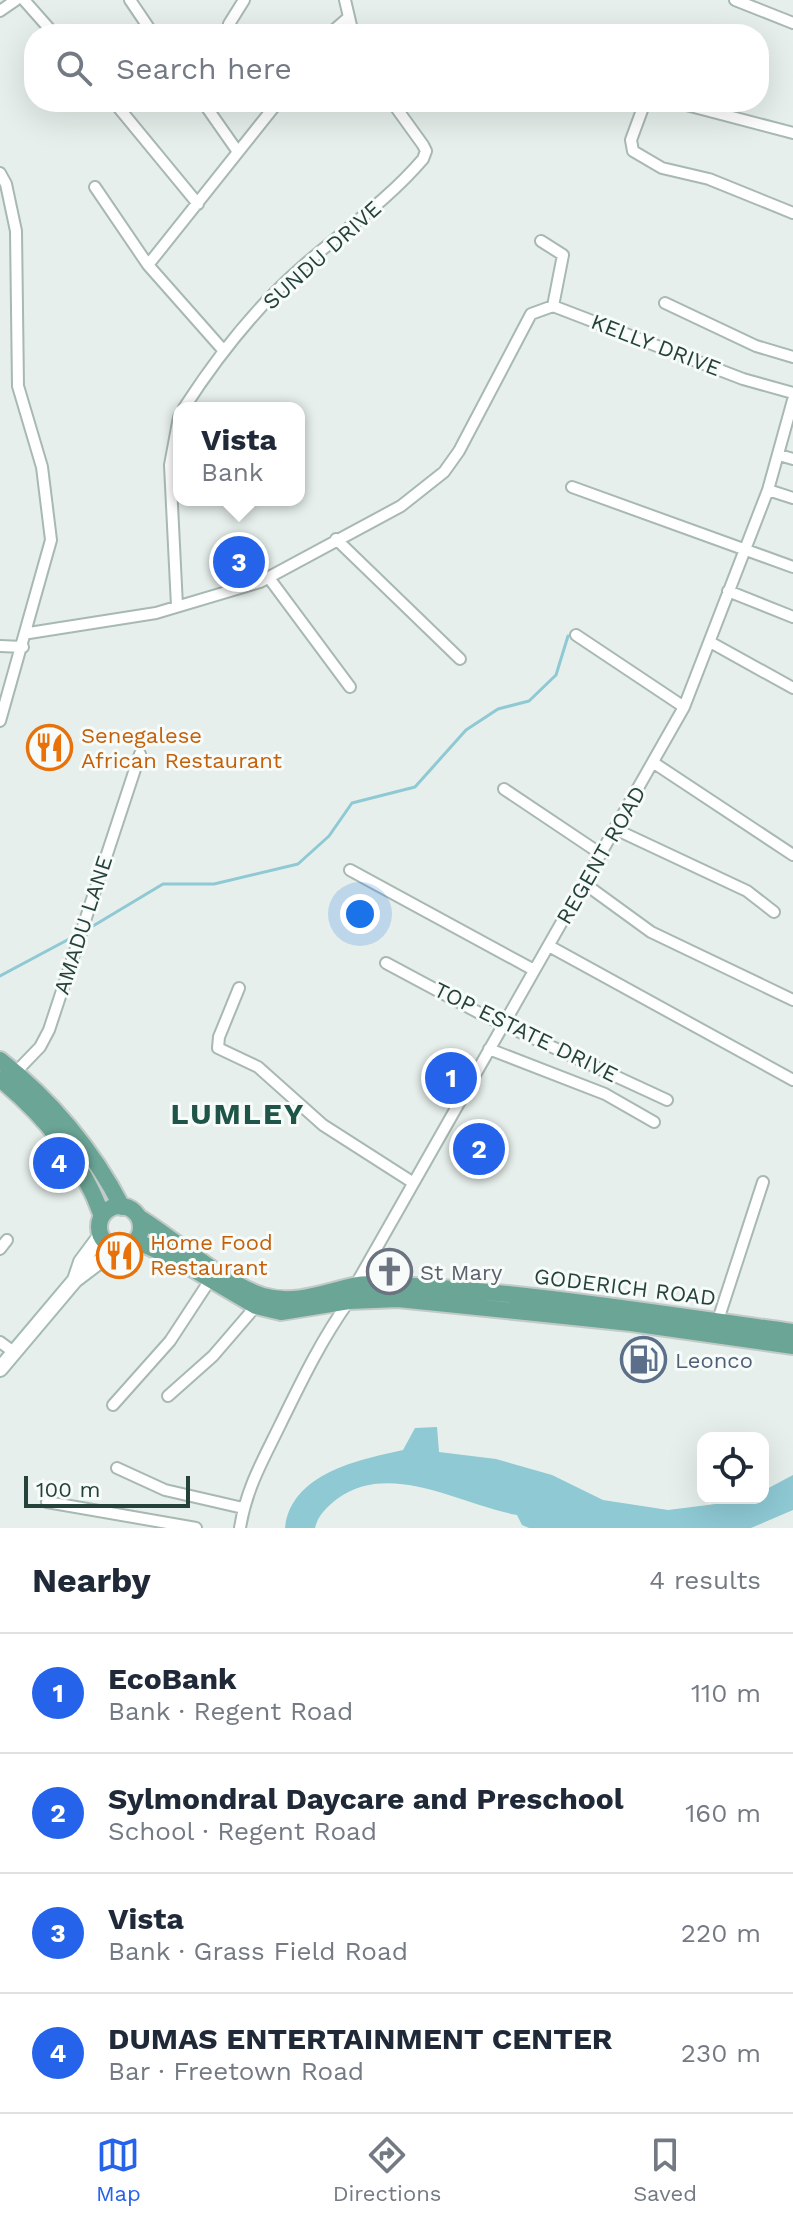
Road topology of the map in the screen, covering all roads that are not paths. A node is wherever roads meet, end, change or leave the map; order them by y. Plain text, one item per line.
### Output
1 (16, 0) edge
2 (24, 0) edge
3 (130, 0) edge
4 (244, 0) edge
5 (345, 0) edge
6 (735, 0) edge
7 (0, 11) edge
8 (349, 17) junction
9 (793, 23) edge
10 (45, 24) edge
11 (146, 24) edge
12 (229, 24) edge
13 (341, 24) edge
14 (351, 24) edge
15 (122, 112) edge
16 (210, 112) edge
17 (270, 112) edge
18 (399, 112) edge
19 (641, 112) edge
20 (713, 112) edge
21 (793, 133) edge
22 (238, 152) junction
23 (0, 173) edge
24 (95, 187) dead end
25 (198, 204) junction
26 (793, 213) edge
27 (541, 241) dead end
28 (148, 265) junction
29 (665, 303) dead end
30 (553, 306) junction
31 (224, 351) junction
32 (793, 357) edge
33 (793, 393) edge
34 (793, 400) edge
35 (188, 402) edge
36 (173, 449) edge
37 (779, 455) junction
38 (793, 459) edge
39 (572, 487) dead end
40 (768, 490) junction
41 (793, 498) edge
42 (336, 539) junction
43 (743, 552) junction
44 (793, 567) edge
45 (269, 578) junction
46 (728, 591) junction
47 (177, 606) junction
48 (793, 617) edge
49 (29, 633) dead end
50 (576, 635) dead end
51 (710, 642) junction
52 (0, 646) edge
53 (23, 647) junction
54 (460, 659) dead end
55 (350, 687) dead end
56 (793, 688) edge
57 (684, 707) junction
58 (0, 721) edge
59 (140, 754) dead end
60 (654, 763) junction
61 (504, 789) dead end
62 (617, 830) junction
63 (601, 854) junction
64 (793, 855) edge
65 (350, 870) dead end
66 (585, 884) junction
67 (774, 912) dead end
68 (549, 946) junction
69 (386, 963) dead end
70 (534, 970) junction
71 (239, 988) dead end
72 (793, 1000) edge
73 (503, 1024) junction
74 (489, 1049) junction
75 (0, 1060) edge
76 (7, 1078) edge
77 (793, 1080) edge
78 (667, 1100) dead end
79 (654, 1122) dead end
80 (412, 1182) junction
81 (763, 1182) dead end
82 (122, 1207) junction
83 (102, 1216) junction
84 (140, 1218) junction
85 (101, 1235) junction
86 (136, 1241) junction
87 (117, 1248) junction
88 (75, 1280) junction
89 (210, 1280) junction
90 (352, 1293) junction
91 (256, 1306) junction
92 (718, 1320) junction
93 (793, 1332) edge
94 (0, 1342) edge
95 (793, 1346) edge
96 (15, 1353) junction
97 (0, 1369) edge
98 (168, 1396) dead end
99 (113, 1405) dead end
100 (117, 1468) dead end
101 (47, 1502) dead end
102 (243, 1508) junction
103 (196, 1528) edge
104 (240, 1528) edge

1 - 7 street
2 - 10 street
3 - 11 street
4 - 12 street
5 - 8 street
6 - 9 street
8 - 13 street
8 - 14 street
15 - 25 street
16 - 22 street
17 - 22 street
18 - 31 street, SUNDU DRIVE
19 - 26 street
20 - 21 street
22 - 25 street
23 - 53 street
24 - 28 street
25 - 28 street
27 - 30 street
28 - 31 street
29 - 32 street
30 - 33 street, KELLY DRIVE
30 - 42 street
31 - 35 street, SUNDU DRIVE
34 - 37 street, REGENT ROAD
36 - 47 street
37 - 38 street
37 - 40 street, REGENT ROAD
39 - 43 street
40 - 41 street
40 - 43 street, REGENT ROAD
42 - 45 street
42 - 54 street
43 - 44 street
43 - 46 street, REGENT ROAD
45 - 47 street
45 - 55 street
46 - 48 street
46 - 51 street, REGENT ROAD
47 - 49 street
50 - 57 street
51 - 56 street
51 - 57 street, REGENT ROAD
52 - 53 street
53 - 58 street
57 - 60 street, REGENT ROAD
59 - 76 street, AMADU LANE
60 - 62 street, REGENT ROAD
60 - 64 street
61 - 63 street
62 - 63 street, REGENT ROAD
62 - 67 street
63 - 66 street, REGENT ROAD
65 - 70 street
66 - 68 street, REGENT ROAD
66 - 72 street
68 - 70 street, REGENT ROAD
68 - 77 street
69 - 73 street, TOP ESTATE DRIVE
70 - 73 street, REGENT ROAD
71 - 80 street
73 - 74 street, REGENT ROAD
73 - 78 street, TOP ESTATE DRIVE
74 - 79 street
74 - 80 street, REGENT ROAD
75 - 76 main road
76 - 82 main road
76 - 83 main road
80 - 90 street, REGENT ROAD
81 - 92 street
82 - 83 main road
82 - 84 main road
83 - 85 main road
84 - 86 main road
84 - 90 main road, GODERICH ROAD
85 - 87 main road
85 - 88 main road
86 - 87 main road
86 - 89 main road, GODERICH ROAD
87 - 88 main road
88 - 96 main road
89 - 91 main road, GODERICH ROAD
89 - 99 street
90 - 91 main road, GODERICH ROAD
90 - 92 main road, GODERICH ROAD
90 - 95 main road, GODERICH ROAD
90 - 102 street, REGENT ROAD
91 - 98 street
92 - 93 main road, GODERICH ROAD
94 - 96 street
96 - 97 main road
100 - 102 street
101 - 103 street
102 - 104 street, REGENT ROAD

